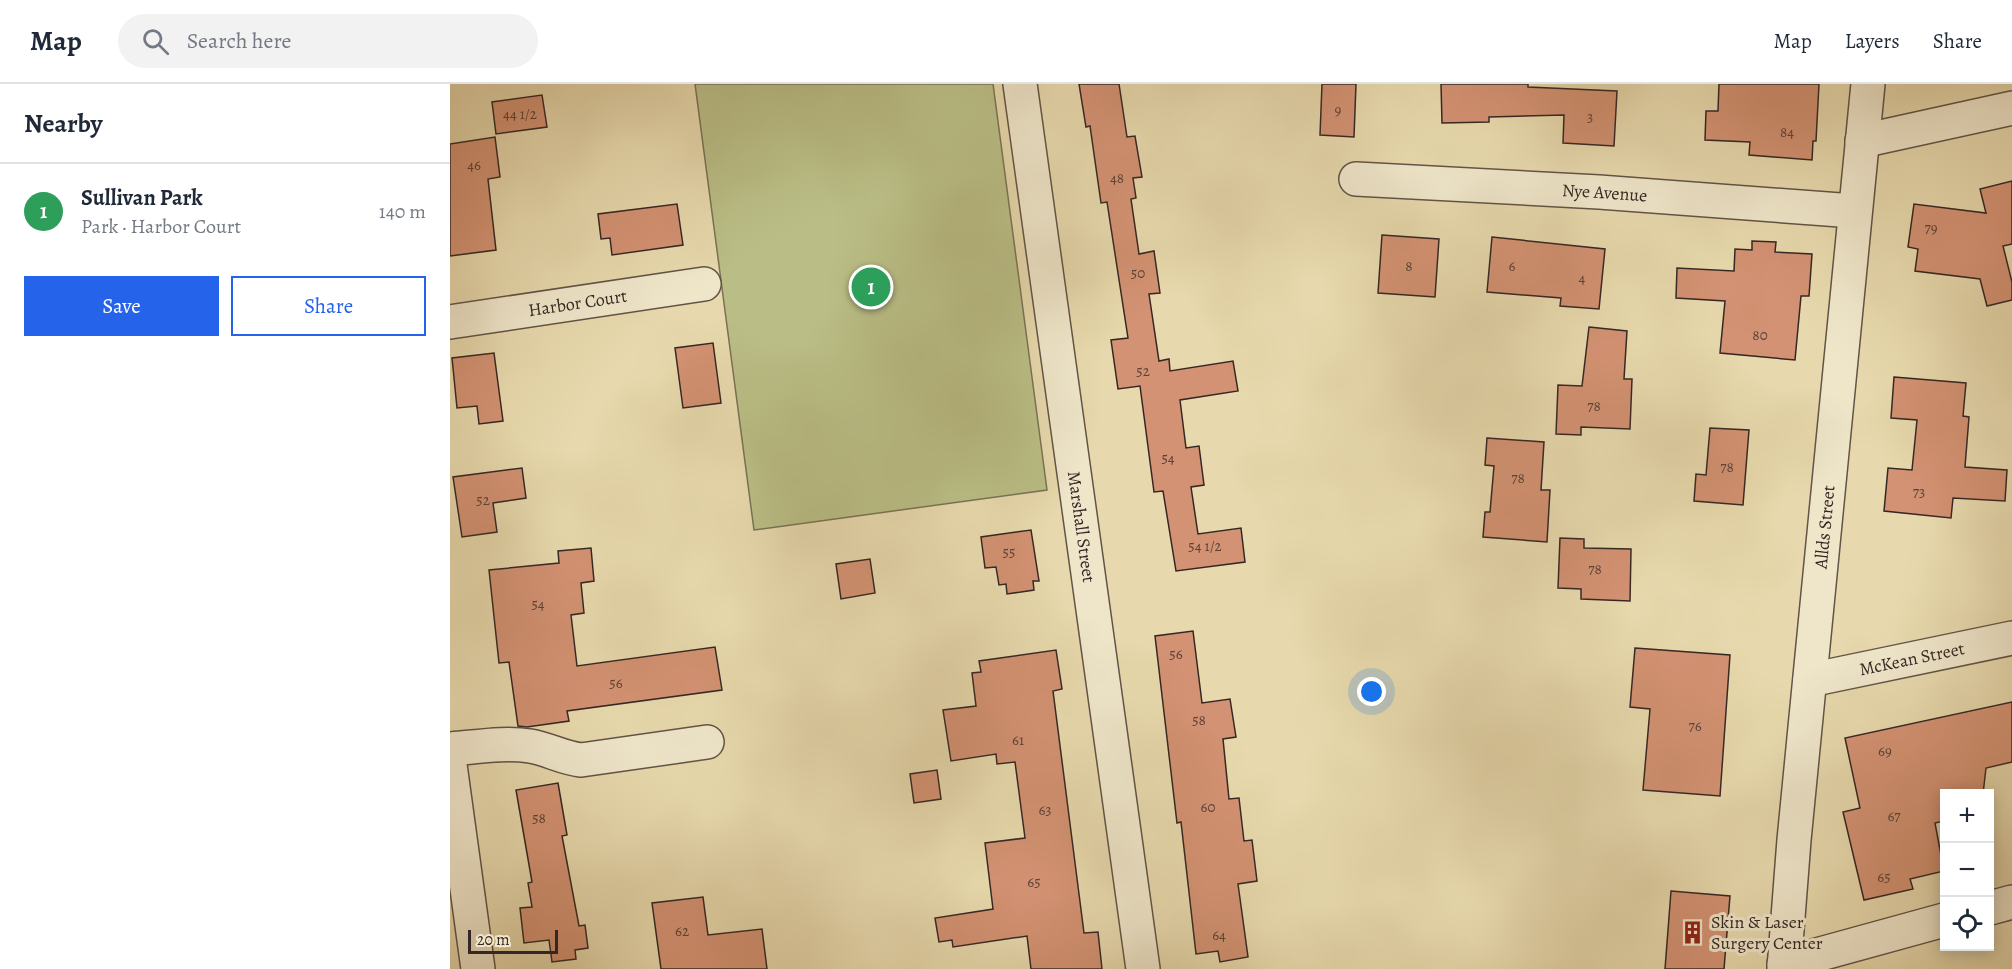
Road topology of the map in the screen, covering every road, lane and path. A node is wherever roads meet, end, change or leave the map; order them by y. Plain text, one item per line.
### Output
1 (1020, 84) edge
2 (1868, 84) edge
3 (2012, 108) edge
4 (1862, 141) junction
5 (1356, 179) dead end
6 (1854, 211) junction
7 (704, 284) dead end
8 (450, 322) edge
9 (2012, 638) edge
10 (1810, 680) junction
11 (707, 742) dead end
12 (450, 749) edge
13 (450, 765) edge
14 (2012, 902) edge
15 (1994, 907) edge
16 (1940, 922) edge
17 (1784, 966) edge
18 (478, 969) edge
19 (1143, 969) edge

1 - 19 street, Marshall Street
2 - 4 street, Allds Street
3 - 4 street
4 - 6 street, Allds Street
5 - 6 street, Nye Avenue
6 - 10 street, Allds Street
7 - 8 street, Harbor Court
9 - 10 street, McKean Street
10 - 17 street, Allds Street
11 - 12 street
13 - 18 street
14 - 15 street
16 - 17 street

